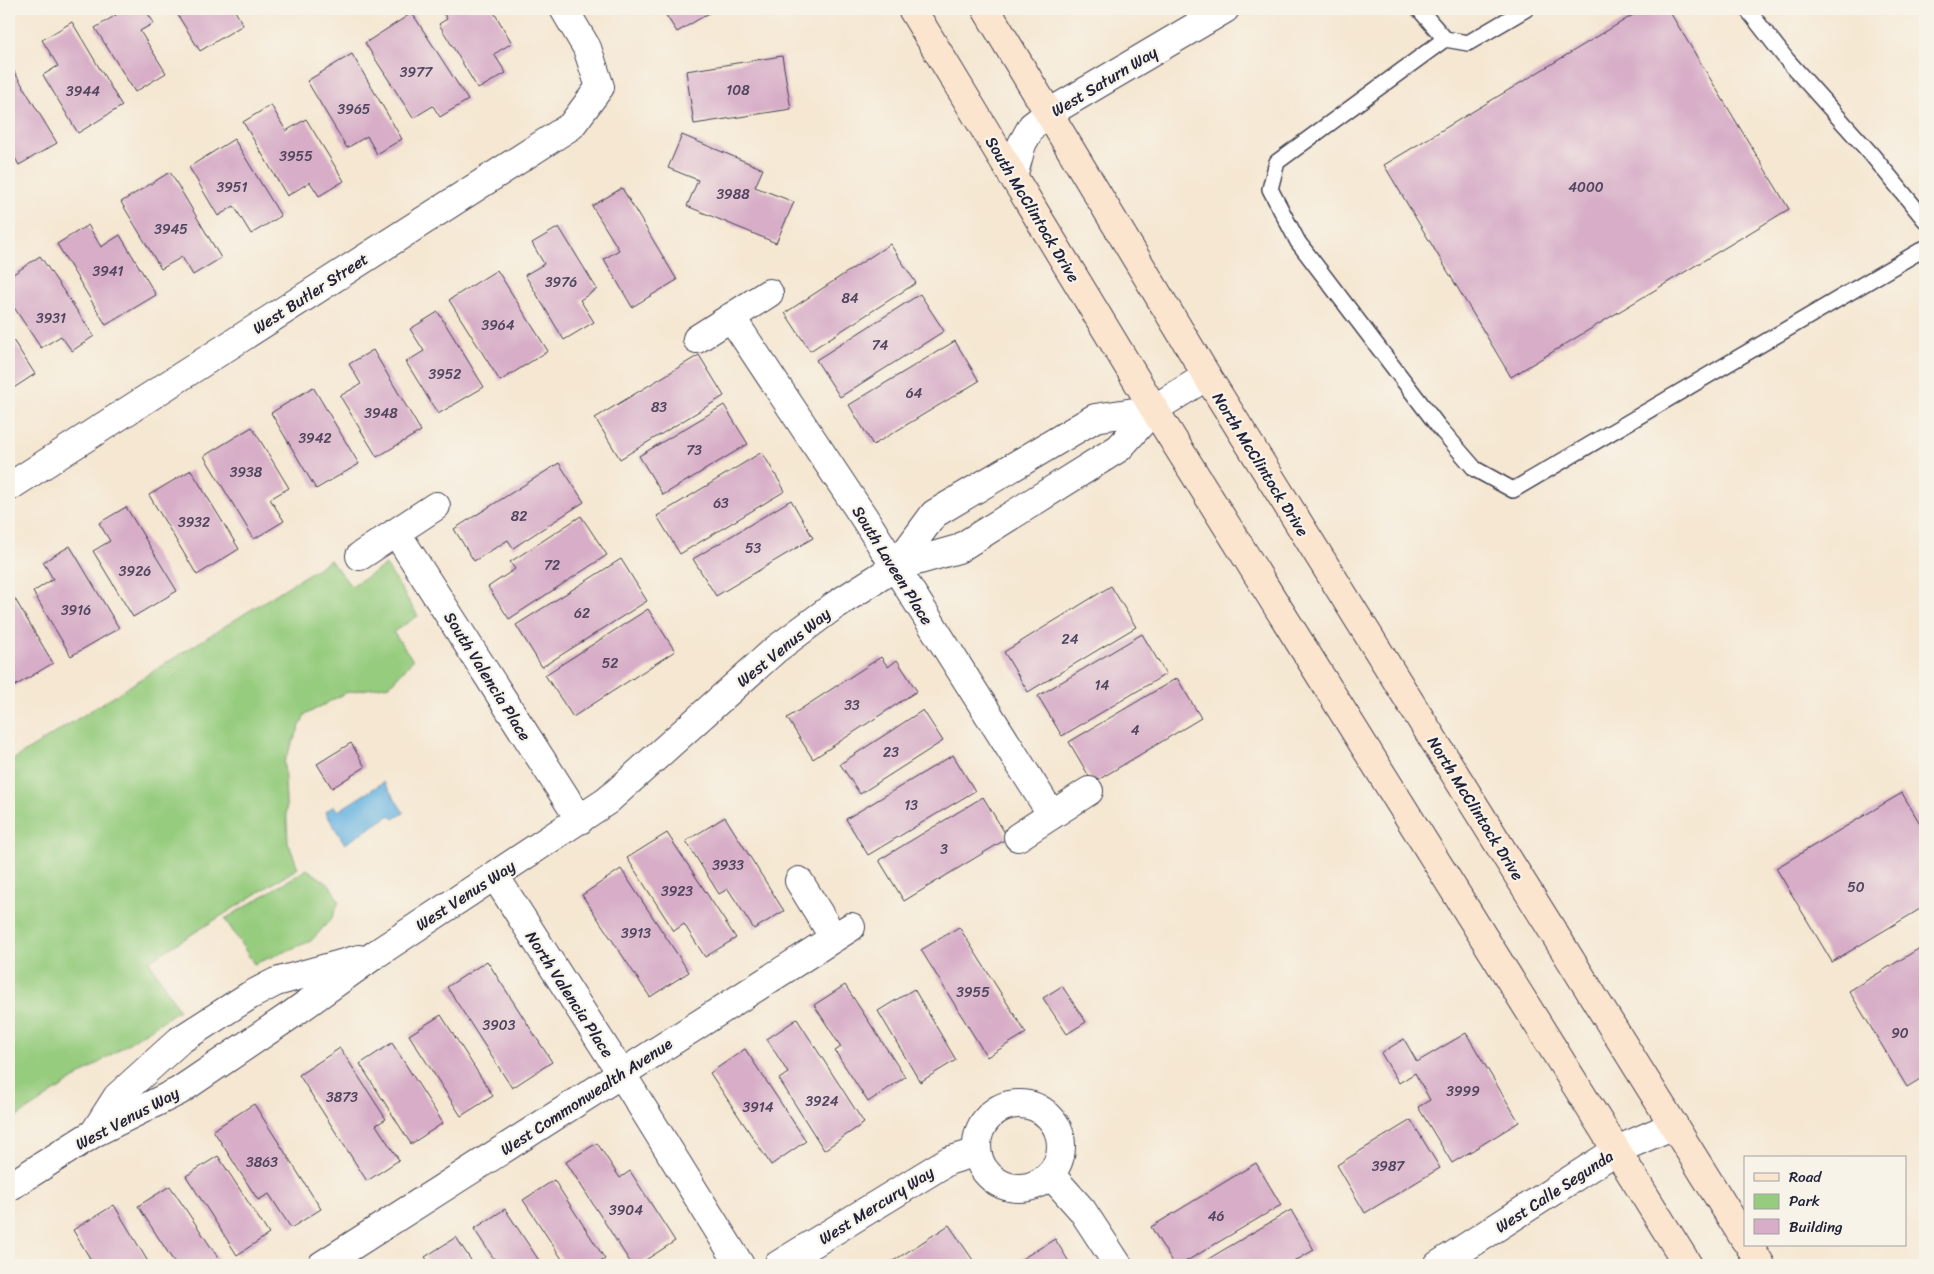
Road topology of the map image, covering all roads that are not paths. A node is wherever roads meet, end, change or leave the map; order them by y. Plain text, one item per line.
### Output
1 (564, 9) edge
2 (912, 9) edge
3 (986, 9) edge
4 (1225, 9) edge
5 (1419, 9) edge
6 (1526, 9) edge
7 (1747, 9) edge
8 (1445, 39) junction
9 (1049, 113) junction
10 (1014, 177) junction
11 (1925, 220) edge
12 (1925, 248) edge
13 (768, 293) dead end
14 (731, 317) junction
15 (697, 339) dead end
16 (1207, 376) junction
17 (1154, 409) junction
18 (9, 487) edge
19 (967, 494) junction
20 (436, 506) dead end
21 (988, 530) junction
22 (396, 532) junction
23 (360, 556) dead end
24 (895, 567) junction
25 (1089, 791) dead end
26 (1052, 815) junction
27 (580, 820) junction
28 (1018, 837) dead end
29 (495, 876) junction
30 (799, 881) dead end
31 (376, 954) junction
32 (621, 1073) junction
33 (1674, 1124) junction
34 (94, 1133) junction
35 (1617, 1150) junction
36 (977, 1152) junction
37 (1050, 1174) junction
38 (9, 1187) edge
39 (1744, 1238) edge
40 (1750, 1246) edge
41 (322, 1265) edge
42 (740, 1265) edge
43 (778, 1265) edge
44 (1118, 1265) edge
45 (1438, 1265) edge
46 (1688, 1265) edge
47 (1761, 1265) edge

1 - 18 street, West Butler Street
2 - 10 main road, South McClintock Drive
3 - 9 main road
4 - 9 street, West Saturn Way
5 - 8 lane
6 - 8 lane
7 - 11 lane
8 - 12 lane
9 - 10 street, West Saturn Way
9 - 16 main road
10 - 17 main road, South McClintock Drive
13 - 14 street
14 - 15 street
14 - 24 street, South Laveen Place
16 - 17 street, West Venus Way
16 - 33 main road, North McClintock Drive
17 - 19 street, West Venus Way
17 - 21 street, West Venus Way
17 - 35 main road
19 - 21 street
19 - 24 street, West Venus Way
20 - 22 street
21 - 24 street, West Venus Way
22 - 23 street
22 - 27 street, South Valencia Place
24 - 26 street, South Laveen Place
24 - 27 street, West Venus Way
25 - 26 street
26 - 28 street
27 - 29 street, West Venus Way
29 - 31 street, West Venus Way
29 - 32 street, North Valencia Place
30 - 32 street, West Commonwealth Avenue
31 - 34 street, West Venus Way
31 - 34 street
32 - 41 street, West Commonwealth Avenue
32 - 42 street, North Valencia Place
33 - 35 street, West Calle Segunda
33 - 39 main road, North McClintock Drive
34 - 38 street, West Venus Way
35 - 45 street, West Calle Segunda
35 - 46 main road
36 - 37 street
36 - 37 street
36 - 43 street, West Mercury Way
37 - 44 street
40 - 47 main road

